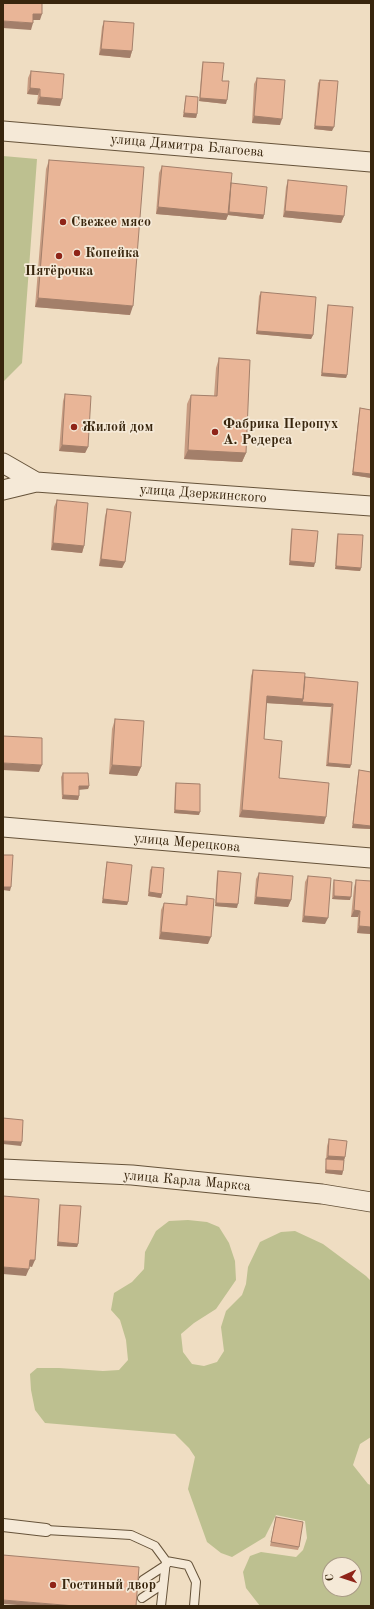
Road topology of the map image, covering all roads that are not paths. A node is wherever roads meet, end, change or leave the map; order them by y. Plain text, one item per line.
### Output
1 (3, 131) edge
2 (371, 162) edge
3 (3, 463) edge
4 (36, 482) junction
5 (3, 490) edge
6 (371, 506) edge
7 (3, 827) edge
8 (371, 858) edge
9 (3, 1169) edge
10 (371, 1202) edge
11 (3, 1525) edge
12 (46, 1530) joint
13 (166, 1563) junction
14 (143, 1580) dead end
15 (163, 1584) junction
16 (142, 1598) dead end
17 (159, 1605) edge
18 (194, 1606) edge

1 - 2 street, улица Димитра Благоева
3 - 4 street, улица Дзержинского
4 - 5 street, улица Дзержинского
4 - 6 street, улица Дзержинского
7 - 8 street, улица Мерецкова
9 - 10 street, улица Карла Маркса
11 - 12 street
12 - 13 lane
13 - 14 lane
13 - 15 lane
13 - 18 lane
15 - 16 lane
15 - 17 lane

